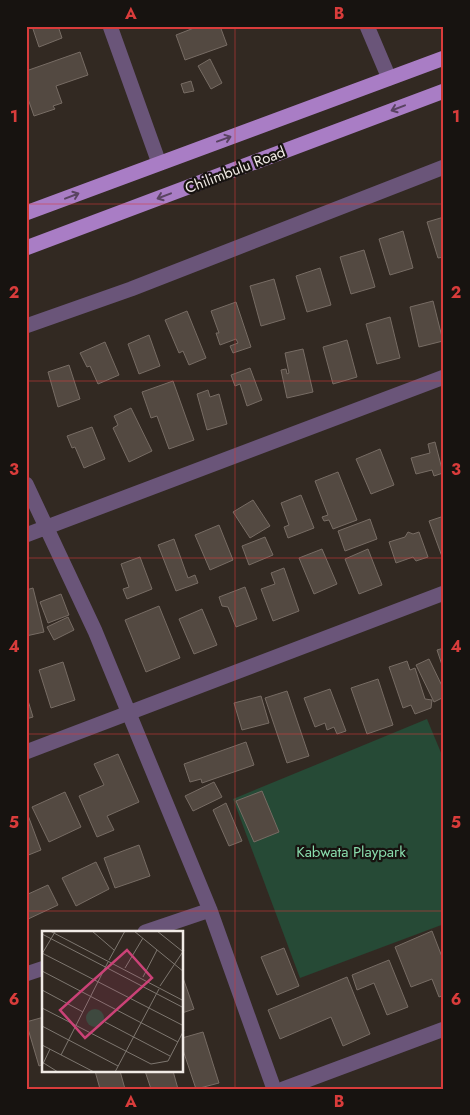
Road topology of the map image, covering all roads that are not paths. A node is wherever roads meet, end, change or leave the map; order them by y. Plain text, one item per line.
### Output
1 (110, 26) edge
2 (368, 26) edge
3 (444, 58) edge
4 (389, 78) junction
5 (444, 90) edge
6 (159, 163) junction
7 (444, 167) edge
8 (26, 213) edge
9 (26, 248) edge
10 (26, 326) edge
11 (444, 377) edge
12 (26, 484) edge
13 (46, 527) junction
14 (26, 535) edge
15 (444, 593) edge
16 (128, 713) junction
17 (26, 752) edge
18 (210, 910) junction
19 (148, 931) edge
20 (42, 969) edge
21 (26, 974) edge
22 (444, 1029) edge
23 (274, 1089) edge
24 (283, 1089) edge

1 - 6 street
2 - 4 street
3 - 4 main road
6 -> 4 main road
5 -> 9 main road, Chilimbulu Road
8 -> 6 main road
7 - 10 street
11 - 13 street
12 - 13 street
13 - 14 street
13 - 16 street
15 - 16 street
16 - 17 street
16 - 18 street
18 - 19 street
18 - 23 street
20 - 21 street
22 - 24 street

